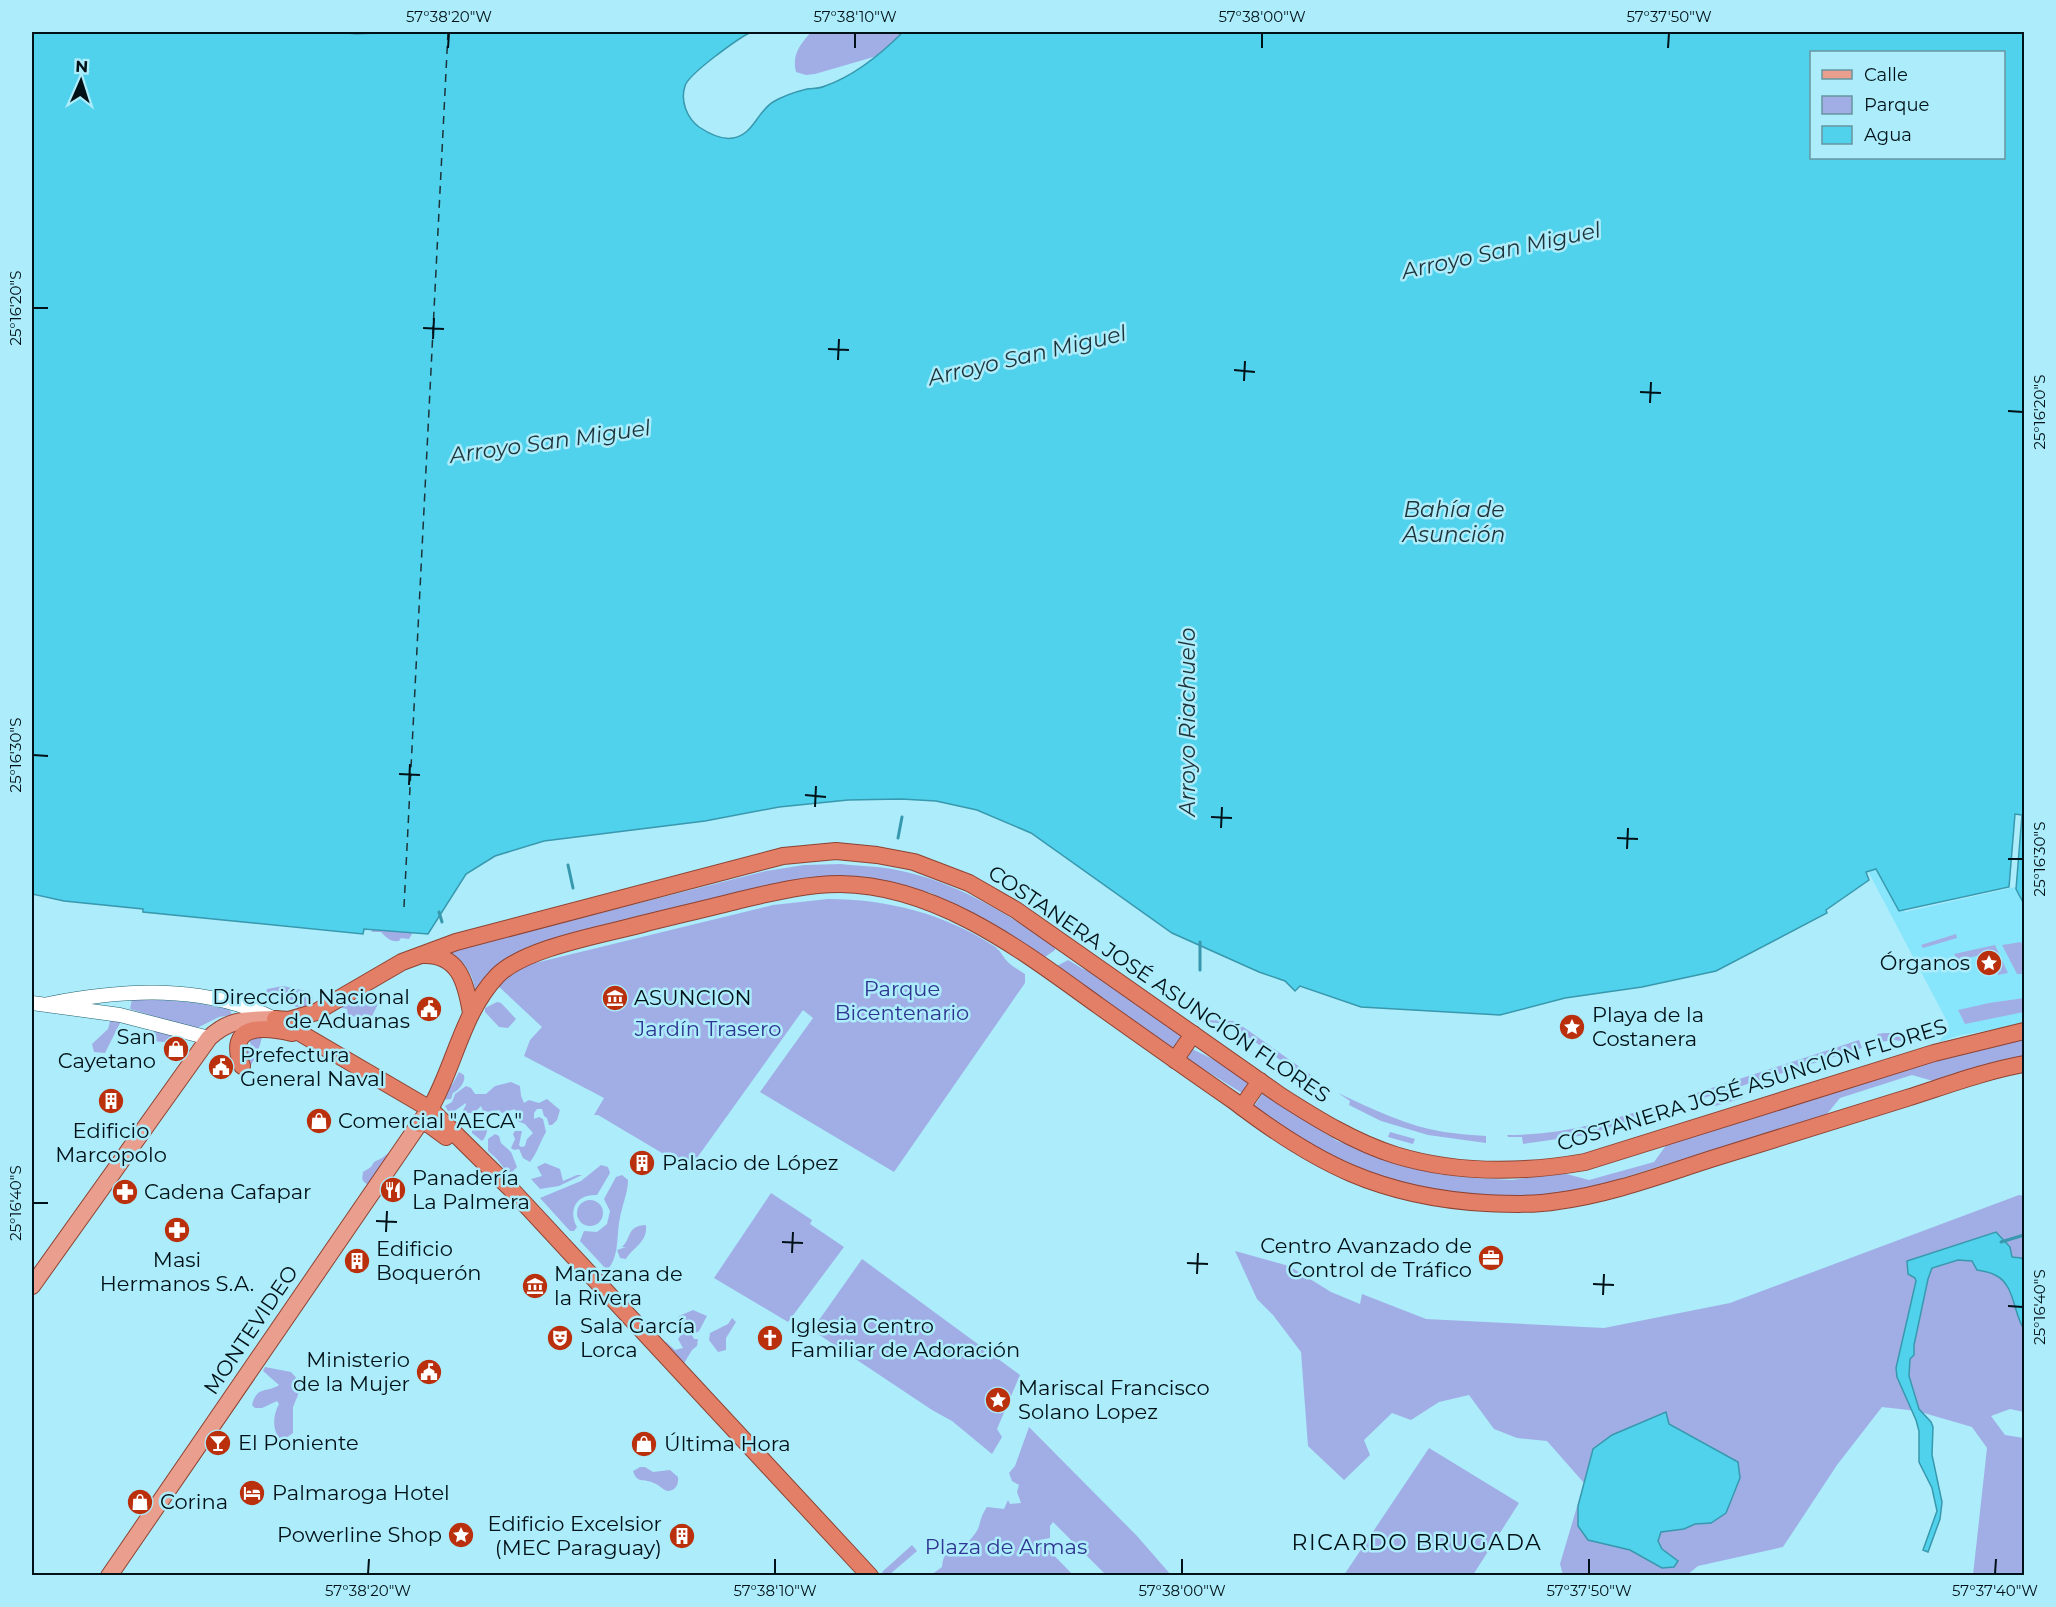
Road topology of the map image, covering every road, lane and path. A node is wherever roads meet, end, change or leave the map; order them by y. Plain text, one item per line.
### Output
1 (420, 955) junction
2 (32, 1004) edge
3 (48, 1004) junction
4 (471, 1013) junction
5 (275, 1018) junction
6 (2025, 1031) edge
7 (1193, 1034) junction
8 (305, 1035) junction
9 (209, 1038) junction
10 (1175, 1060) junction
11 (2025, 1064) edge
12 (242, 1066) dead end
13 (1260, 1081) junction
14 (1242, 1107) junction
15 (430, 1109) junction
16 (420, 1124) junction
17 (508, 1186) junction
18 (32, 1286) edge
19 (110, 1575) edge
20 (870, 1575) edge

1 - 4 highway
1 - 5 highway, COSTANERA JOSÉ ASUNCIÓN FLORES
1 - 7 highway, COSTANERA JOSÉ ASUNCIÓN FLORES
2 - 3 street
3 - 5 street
3 - 9 street
4 - 10 highway
4 - 15 highway
5 - 8 highway
5 - 9 main road
6 - 13 highway, COSTANERA JOSÉ ASUNCIÓN FLORES
7 - 10 highway
7 - 13 highway, COSTANERA JOSÉ ASUNCIÓN FLORES
8 - 12 highway
8 - 15 highway
9 - 18 main road
10 - 14 highway
11 - 14 highway
13 - 14 highway
15 - 16 main road, MONTEVIDEO
15 - 17 highway
16 - 17 highway
16 - 19 main road, MONTEVIDEO
17 - 20 highway

